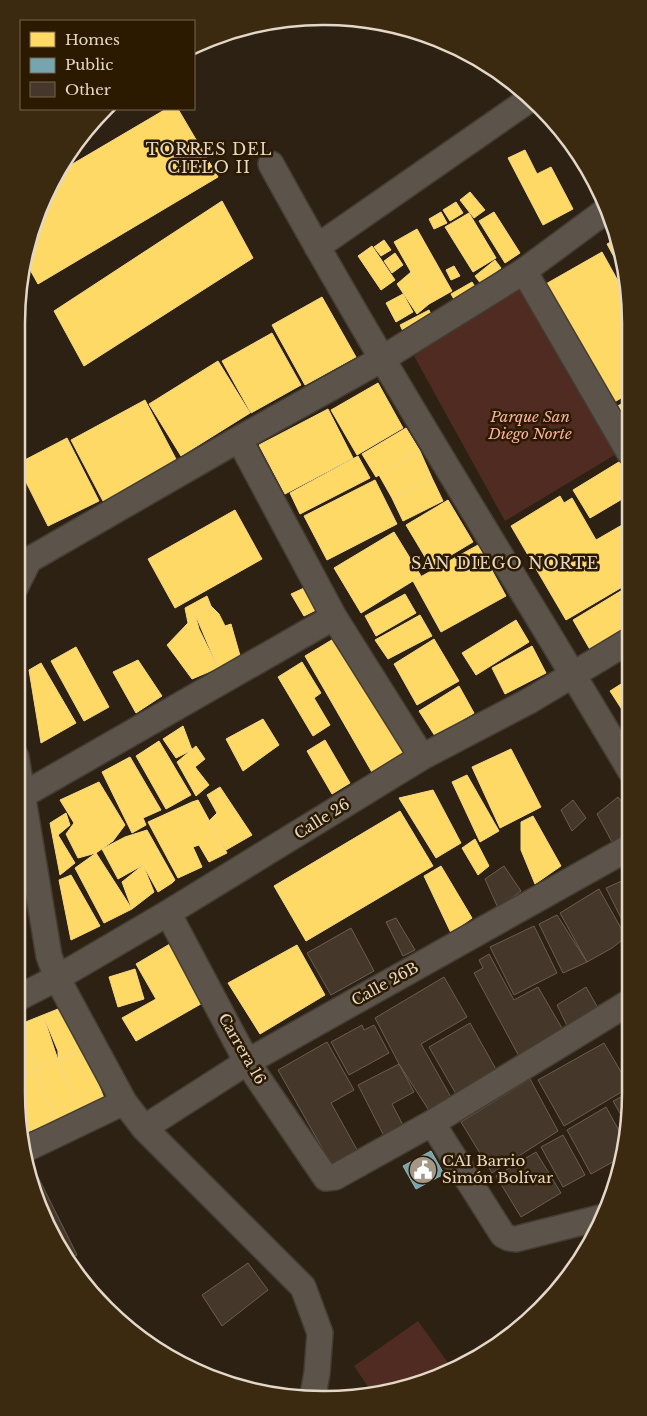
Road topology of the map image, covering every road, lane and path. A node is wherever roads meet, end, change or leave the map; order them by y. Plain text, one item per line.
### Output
1 (524, 103) edge
2 (271, 164) dead end
3 (601, 214) edge
4 (317, 246) junction
5 (524, 271) junction
6 (382, 358) junction
7 (239, 439) junction
8 (622, 440) edge
9 (25, 557) edge
10 (334, 617) junction
11 (622, 645) edge
12 (573, 674) junction
13 (422, 757) junction
14 (622, 757) edge
15 (25, 793) edge
16 (25, 823) edge
17 (622, 851) edge
18 (168, 913) junction
19 (57, 978) junction
20 (25, 994) edge
21 (622, 1007) edge
22 (247, 1062) junction
23 (124, 1102) junction
24 (432, 1123) junction
25 (144, 1128) junction
26 (30, 1147) edge
27 (593, 1219) edge
28 (314, 1390) edge

1 - 4 street
2 - 4 street
3 - 5 street
4 - 6 street
5 - 6 street
5 - 8 street
6 - 7 street
6 - 12 street
7 - 9 street
7 - 10 street
10 - 13 street
10 - 15 street
11 - 12 street, Calle 26
12 - 13 street, Calle 26
12 - 14 street
13 - 18 street, Calle 26
16 - 19 street
17 - 22 street, Calle 26B
18 - 19 street, Calle 26
18 - 22 street, Carrera 16
19 - 20 street, Calle 26
19 - 23 street
21 - 24 street
22 - 24 street, Carrera 16
22 - 25 street, Calle 26B
23 - 25 street
23 - 26 street
24 - 27 street
25 - 28 street

